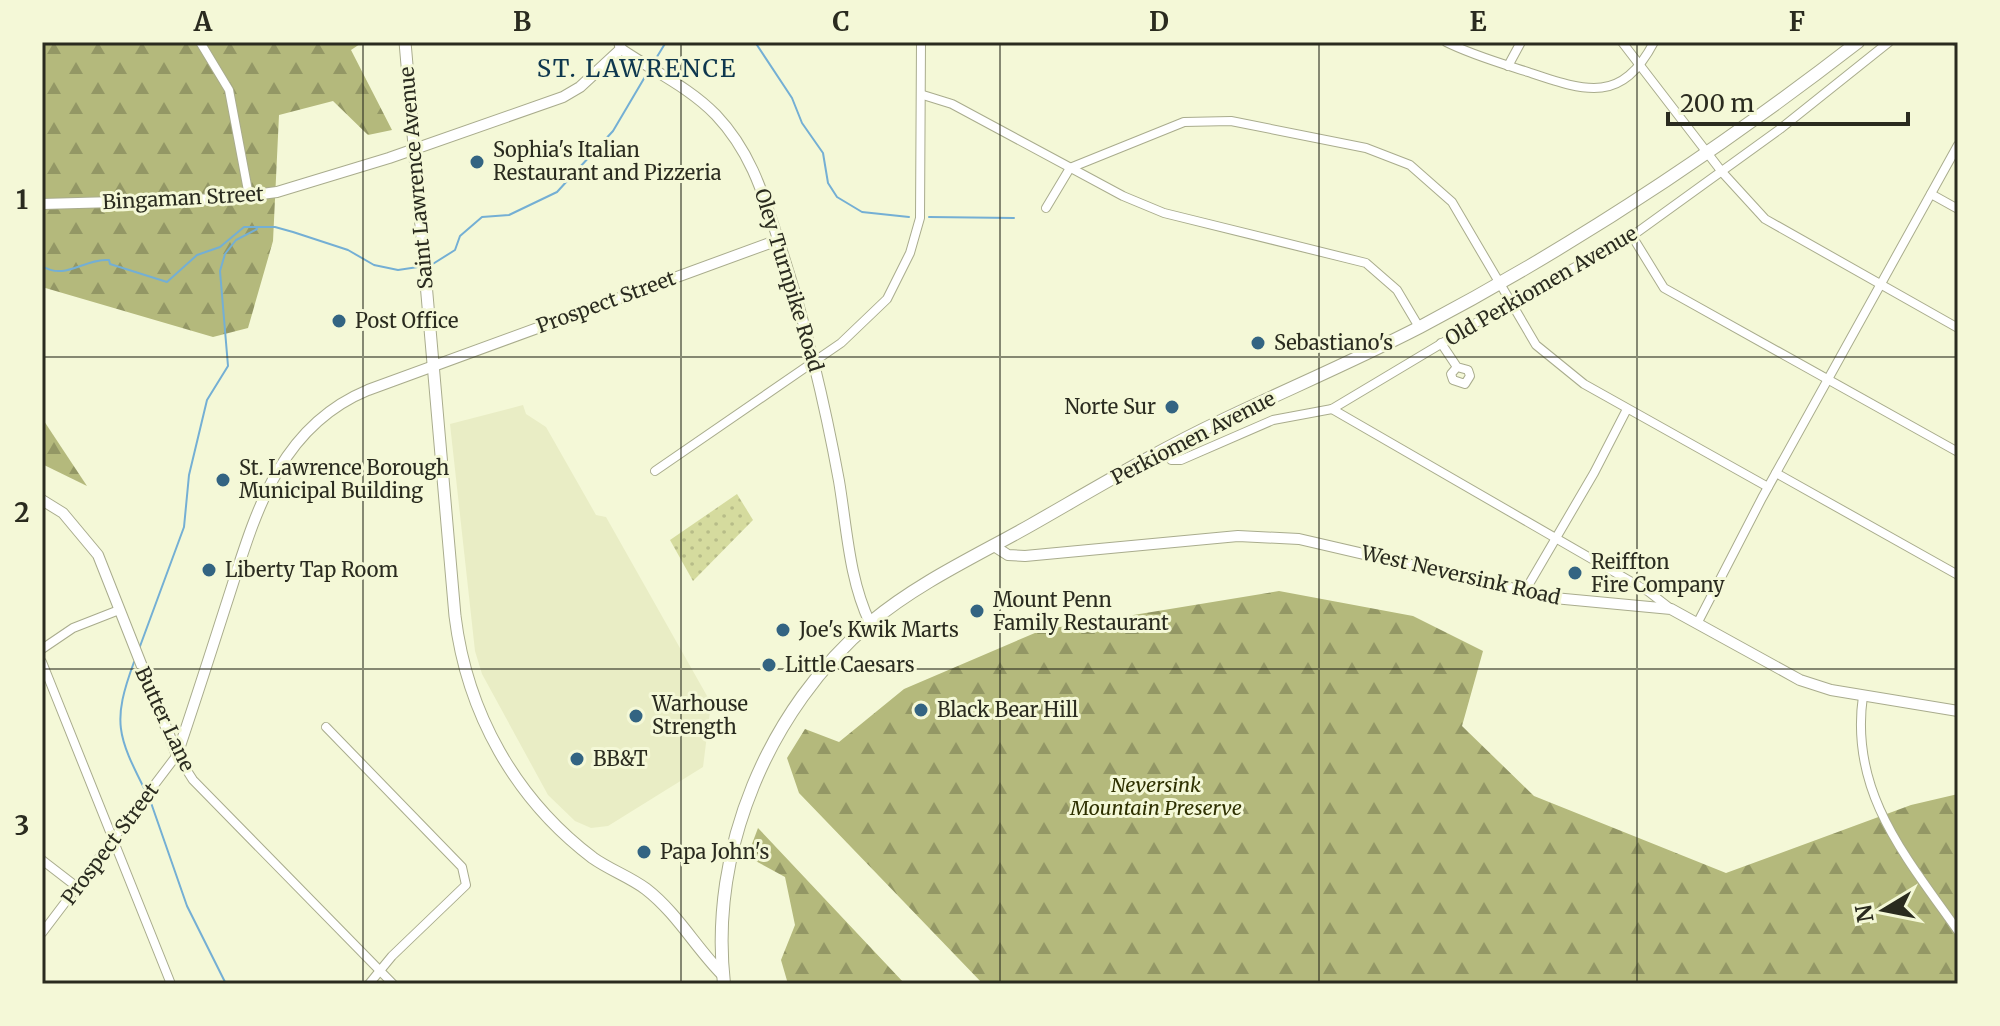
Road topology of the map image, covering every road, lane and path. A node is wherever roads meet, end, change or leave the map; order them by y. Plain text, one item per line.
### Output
1 (200, 42) edge
2 (405, 42) edge
3 (921, 42) edge
4 (1446, 42) edge
5 (1521, 42) edge
6 (1622, 42) edge
7 (1654, 42) edge
8 (1858, 42) edge
9 (1889, 42) edge
10 (620, 45) edge
11 (1508, 66) junction
12 (1640, 66) junction
13 (923, 95) junction
14 (1958, 145) edge
15 (413, 149) junction
16 (1707, 153) junction
17 (1070, 168) junction
18 (1722, 172) junction
19 (1931, 194) junction
20 (249, 196) junction
21 (42, 204) edge
22 (1046, 208) dead end
23 (1958, 209) edge
24 (1632, 236) junction
25 (778, 240) junction
26 (1500, 282) junction
27 (1880, 285) junction
28 (1511, 302) junction
29 (1419, 327) junction
30 (1958, 328) edge
31 (1441, 343) junction
32 (816, 360) junction
33 (434, 366) junction
34 (1457, 367) dead end
35 (1828, 379) junction
36 (1332, 409) junction
37 (1627, 409) junction
38 (1164, 450) junction
39 (1958, 452) edge
40 (655, 471) dead end
41 (1776, 473) junction
42 (1768, 487) junction
43 (42, 500) edge
44 (1557, 538) junction
45 (994, 546) junction
46 (1958, 575) edge
47 (1525, 591) junction
48 (1671, 609) junction
49 (119, 610) junction
50 (1698, 622) junction
51 (870, 623) junction
52 (42, 649) edge
53 (42, 662) edge
54 (1863, 696) junction
55 (1958, 711) edge
56 (326, 727) dead end
57 (177, 755) junction
58 (113, 841) junction
59 (42, 860) edge
60 (77, 887) junction
61 (1958, 931) edge
62 (42, 933) edge
63 (380, 970) junction
64 (724, 980) edge
65 (171, 984) edge
66 (369, 984) edge
67 (393, 984) edge

1 - 20 street
2 - 15 main road, Saint Lawrence Avenue
3 - 13 street
4 - 11 street
5 - 11 street
6 - 12 street
7 - 12 street
8 - 16 main road, Perkiomen Avenue
9 - 18 street, Old Perkiomen Avenue
10 - 15 street, Bingaman Street
10 - 25 street, Oley Turnpike Road
11 - 12 street
12 - 16 street
13 - 17 street
13 - 32 street
14 - 19 street
15 - 20 street, Bingaman Street
15 - 33 main road, Saint Lawrence Avenue
16 - 18 street
16 - 26 main road, Perkiomen Avenue
17 - 22 street
17 - 26 street
17 - 29 street
18 - 24 street, Old Perkiomen Avenue
18 - 27 street
19 - 23 street
19 - 27 street
20 - 21 street, Bingaman Street
24 - 28 street, Old Perkiomen Avenue
24 - 35 street
25 - 32 street, Oley Turnpike Road
25 - 33 street, Prospect Street
26 - 28 street
26 - 29 main road, Perkiomen Avenue
27 - 30 street
27 - 35 street
28 - 31 street, Old Perkiomen Avenue
28 - 37 street
29 - 38 main road, Perkiomen Avenue
31 - 34 street
31 - 36 street, Old Perkiomen Avenue
32 - 40 street
32 - 51 street, Oley Turnpike Road
33 - 57 street, Prospect Street
33 - 64 main road, Saint Lawrence Avenue
35 - 39 street
35 - 41 street
36 - 38 street, Old Perkiomen Avenue
36 - 44 street
37 - 42 street
37 - 44 street
38 - 45 main road, Perkiomen Avenue
41 - 42 street
41 - 46 street
42 - 50 street
43 - 49 street, Butter Lane
44 - 47 street
44 - 48 street
45 - 47 street, West Neversink Road
45 - 51 main road, Perkiomen Avenue
47 - 48 street, West Neversink Road
48 - 50 street, West Neversink Road
49 - 52 street
49 - 57 street, Butter Lane
50 - 54 street, West Neversink Road
51 - 64 main road, Perkiomen Avenue
53 - 58 street
54 - 55 street, West Neversink Road
54 - 61 street
56 - 63 street
57 - 58 street, Prospect Street
57 - 63 street, Butter Lane
58 - 60 street, Prospect Street
58 - 65 street
59 - 60 street
60 - 62 street, Prospect Street
63 - 66 street
63 - 67 street, Butter Lane

